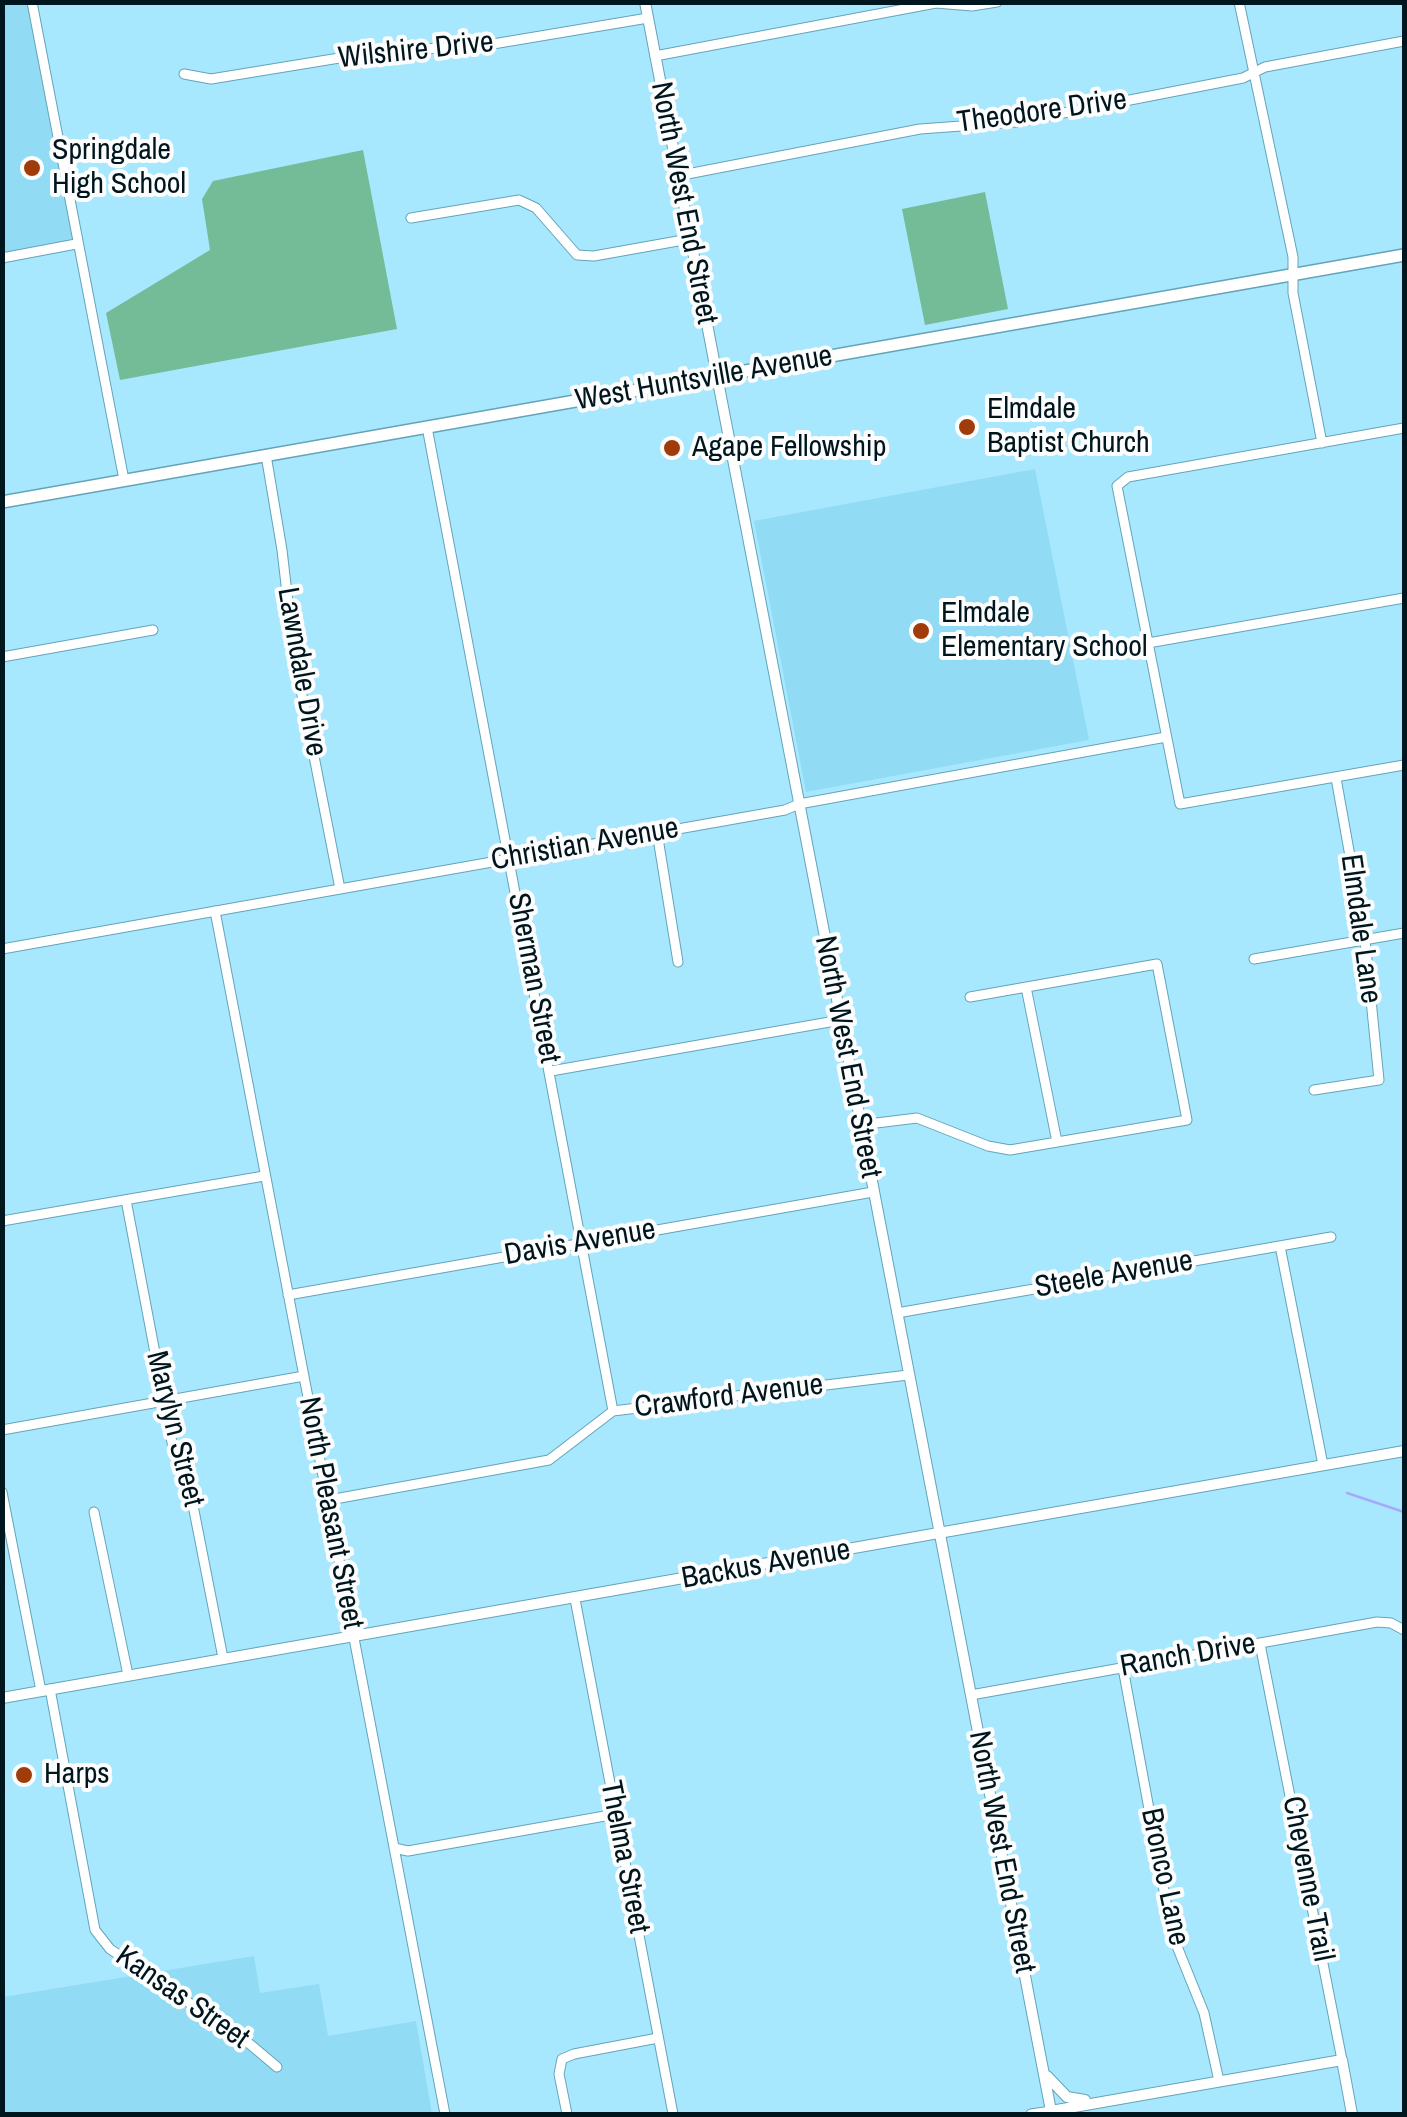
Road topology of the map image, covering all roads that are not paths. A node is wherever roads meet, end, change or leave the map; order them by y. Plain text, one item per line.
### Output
1 (32, 2) edge
2 (645, 2) edge
3 (997, 2) edge
4 (1239, 2) edge
5 (936, 3) edge
6 (648, 18) junction
7 (1404, 41) edge
8 (655, 56) junction
9 (1253, 73) junction
10 (184, 74) dead end
11 (677, 176) junction
12 (411, 218) dead end
13 (689, 239) junction
14 (76, 244) junction
15 (1404, 255) edge
16 (2, 258) edge
17 (1293, 274) junction
18 (716, 377) junction
19 (427, 427) junction
20 (1404, 428) edge
21 (1322, 443) junction
22 (266, 455) junction
23 (124, 480) junction
24 (2, 502) edge
25 (1404, 598) edge
26 (153, 630) dead end
27 (1148, 643) junction
28 (2, 657) edge
29 (1166, 738) junction
30 (1404, 765) edge
31 (1336, 778) junction
32 (799, 804) junction
33 (657, 832) junction
34 (511, 858) junction
35 (340, 889) junction
36 (215, 911) junction
37 (1404, 933) edge
38 (1365, 940) junction
39 (2, 949) edge
40 (1254, 958) dead end
41 (678, 962) dead end
42 (1026, 987) junction
43 (970, 997) dead end
44 (841, 1020) junction
45 (551, 1071) junction
46 (1314, 1090) dead end
47 (860, 1125) junction
48 (1057, 1142) junction
49 (264, 1176) junction
50 (873, 1192) junction
51 (126, 1200) junction
52 (2, 1221) edge
53 (1330, 1238) dead end
54 (583, 1243) junction
55 (1280, 1246) junction
56 (288, 1296) junction
57 (897, 1313) junction
58 (304, 1376) junction
59 (908, 1376) junction
60 (164, 1402) junction
61 (613, 1412) junction
62 (2, 1430) edge
63 (1404, 1451) edge
64 (1323, 1465) junction
65 (2, 1492) edge
66 (329, 1500) junction
67 (94, 1512) dead end
68 (940, 1533) junction
69 (575, 1599) junction
70 (1404, 1630) edge
71 (354, 1637) junction
72 (1260, 1644) junction
73 (223, 1658) junction
74 (1123, 1668) junction
75 (128, 1675) junction
76 (45, 1690) junction
77 (971, 1694) junction
78 (2, 1698) edge
79 (616, 1814) junction
80 (394, 1848) junction
81 (658, 2038) junction
82 (1342, 2060) junction
83 (276, 2067) dead end
84 (1043, 2069) junction
85 (1219, 2081) junction
86 (1101, 2102) junction
87 (1051, 2111) junction
88 (446, 2114) edge
89 (567, 2114) edge
90 (673, 2114) edge
91 (1031, 2114) edge
92 (1352, 2114) edge

1 - 14 street
2 - 6 street, North West End Street
3 - 5 street
4 - 9 street
5 - 8 street
6 - 8 street, North West End Street
6 - 10 street, Wilshire Drive
7 - 9 street, Theodore Drive
8 - 11 street, North West End Street
9 - 11 street, Theodore Drive
9 - 17 street
11 - 13 street, North West End Street
12 - 13 street
13 - 18 street, North West End Street
14 - 16 street
14 - 23 street
15 - 17 main road, West Huntsville Avenue
17 - 18 main road, West Huntsville Avenue
17 - 21 street
18 - 19 main road, West Huntsville Avenue
18 - 32 street, North West End Street
19 - 22 main road, West Huntsville Avenue
19 - 34 street, Sherman Street
20 - 21 street
21 - 27 street
22 - 23 main road, West Huntsville Avenue
22 - 35 street, Lawndale Drive
23 - 24 main road, West Huntsville Avenue
25 - 27 street
26 - 28 street
27 - 29 street
29 - 31 street
29 - 32 street, Christian Avenue
30 - 31 street
31 - 38 street, Elmdale Lane
32 - 33 street, Christian Avenue
32 - 44 street, North West End Street
33 - 34 street, Christian Avenue
33 - 41 street
34 - 35 street, Christian Avenue
34 - 45 street, Sherman Street
35 - 36 street, Christian Avenue
36 - 39 street, Christian Avenue
36 - 49 street, North Pleasant Street
37 - 38 street
38 - 40 street
38 - 46 street, Elmdale Lane
42 - 43 street
42 - 48 street
42 - 48 street
44 - 45 street
44 - 47 street, North West End Street
45 - 54 street, Sherman Street
47 - 48 street
47 - 50 street, North West End Street
49 - 51 street
49 - 56 street, North Pleasant Street
50 - 54 street, Davis Avenue
50 - 57 street, North West End Street
51 - 52 street
51 - 60 street, Marylyn Street
53 - 55 street, Steele Avenue
54 - 56 street, Davis Avenue
54 - 61 street, Sherman Street
55 - 57 street, Steele Avenue
55 - 64 street
56 - 58 street, North Pleasant Street
57 - 59 street, North West End Street
58 - 60 street
58 - 66 street, North Pleasant Street
59 - 61 street, Crawford Avenue
59 - 68 street, North West End Street
60 - 62 street
60 - 73 street, Marylyn Street
61 - 66 street, Crawford Avenue
63 - 64 street, Backus Avenue
64 - 68 street, Backus Avenue
65 - 76 street, Kansas Street
66 - 71 street, North Pleasant Street
67 - 75 street
68 - 69 street, Backus Avenue
68 - 77 street, North West End Street
69 - 71 street, Backus Avenue
69 - 79 street, Thelma Street
70 - 72 street, Ranch Drive
71 - 73 street, Backus Avenue
71 - 80 street, North Pleasant Street
72 - 74 street, Ranch Drive
72 - 82 street, Cheyenne Trail
73 - 75 street, Backus Avenue
74 - 77 street, Ranch Drive
74 - 85 street, Bronco Lane
75 - 76 street, Backus Avenue
76 - 78 street, Backus Avenue
76 - 83 street, Kansas Street
77 - 84 street, North West End Street
79 - 80 street
79 - 81 street, Thelma Street
80 - 88 street, North Pleasant Street
81 - 89 street
81 - 90 street, Thelma Street
82 - 85 street
82 - 92 street, Cheyenne Trail
84 - 86 street
84 - 87 street, North West End Street
85 - 86 street
86 - 87 street
87 - 91 street

